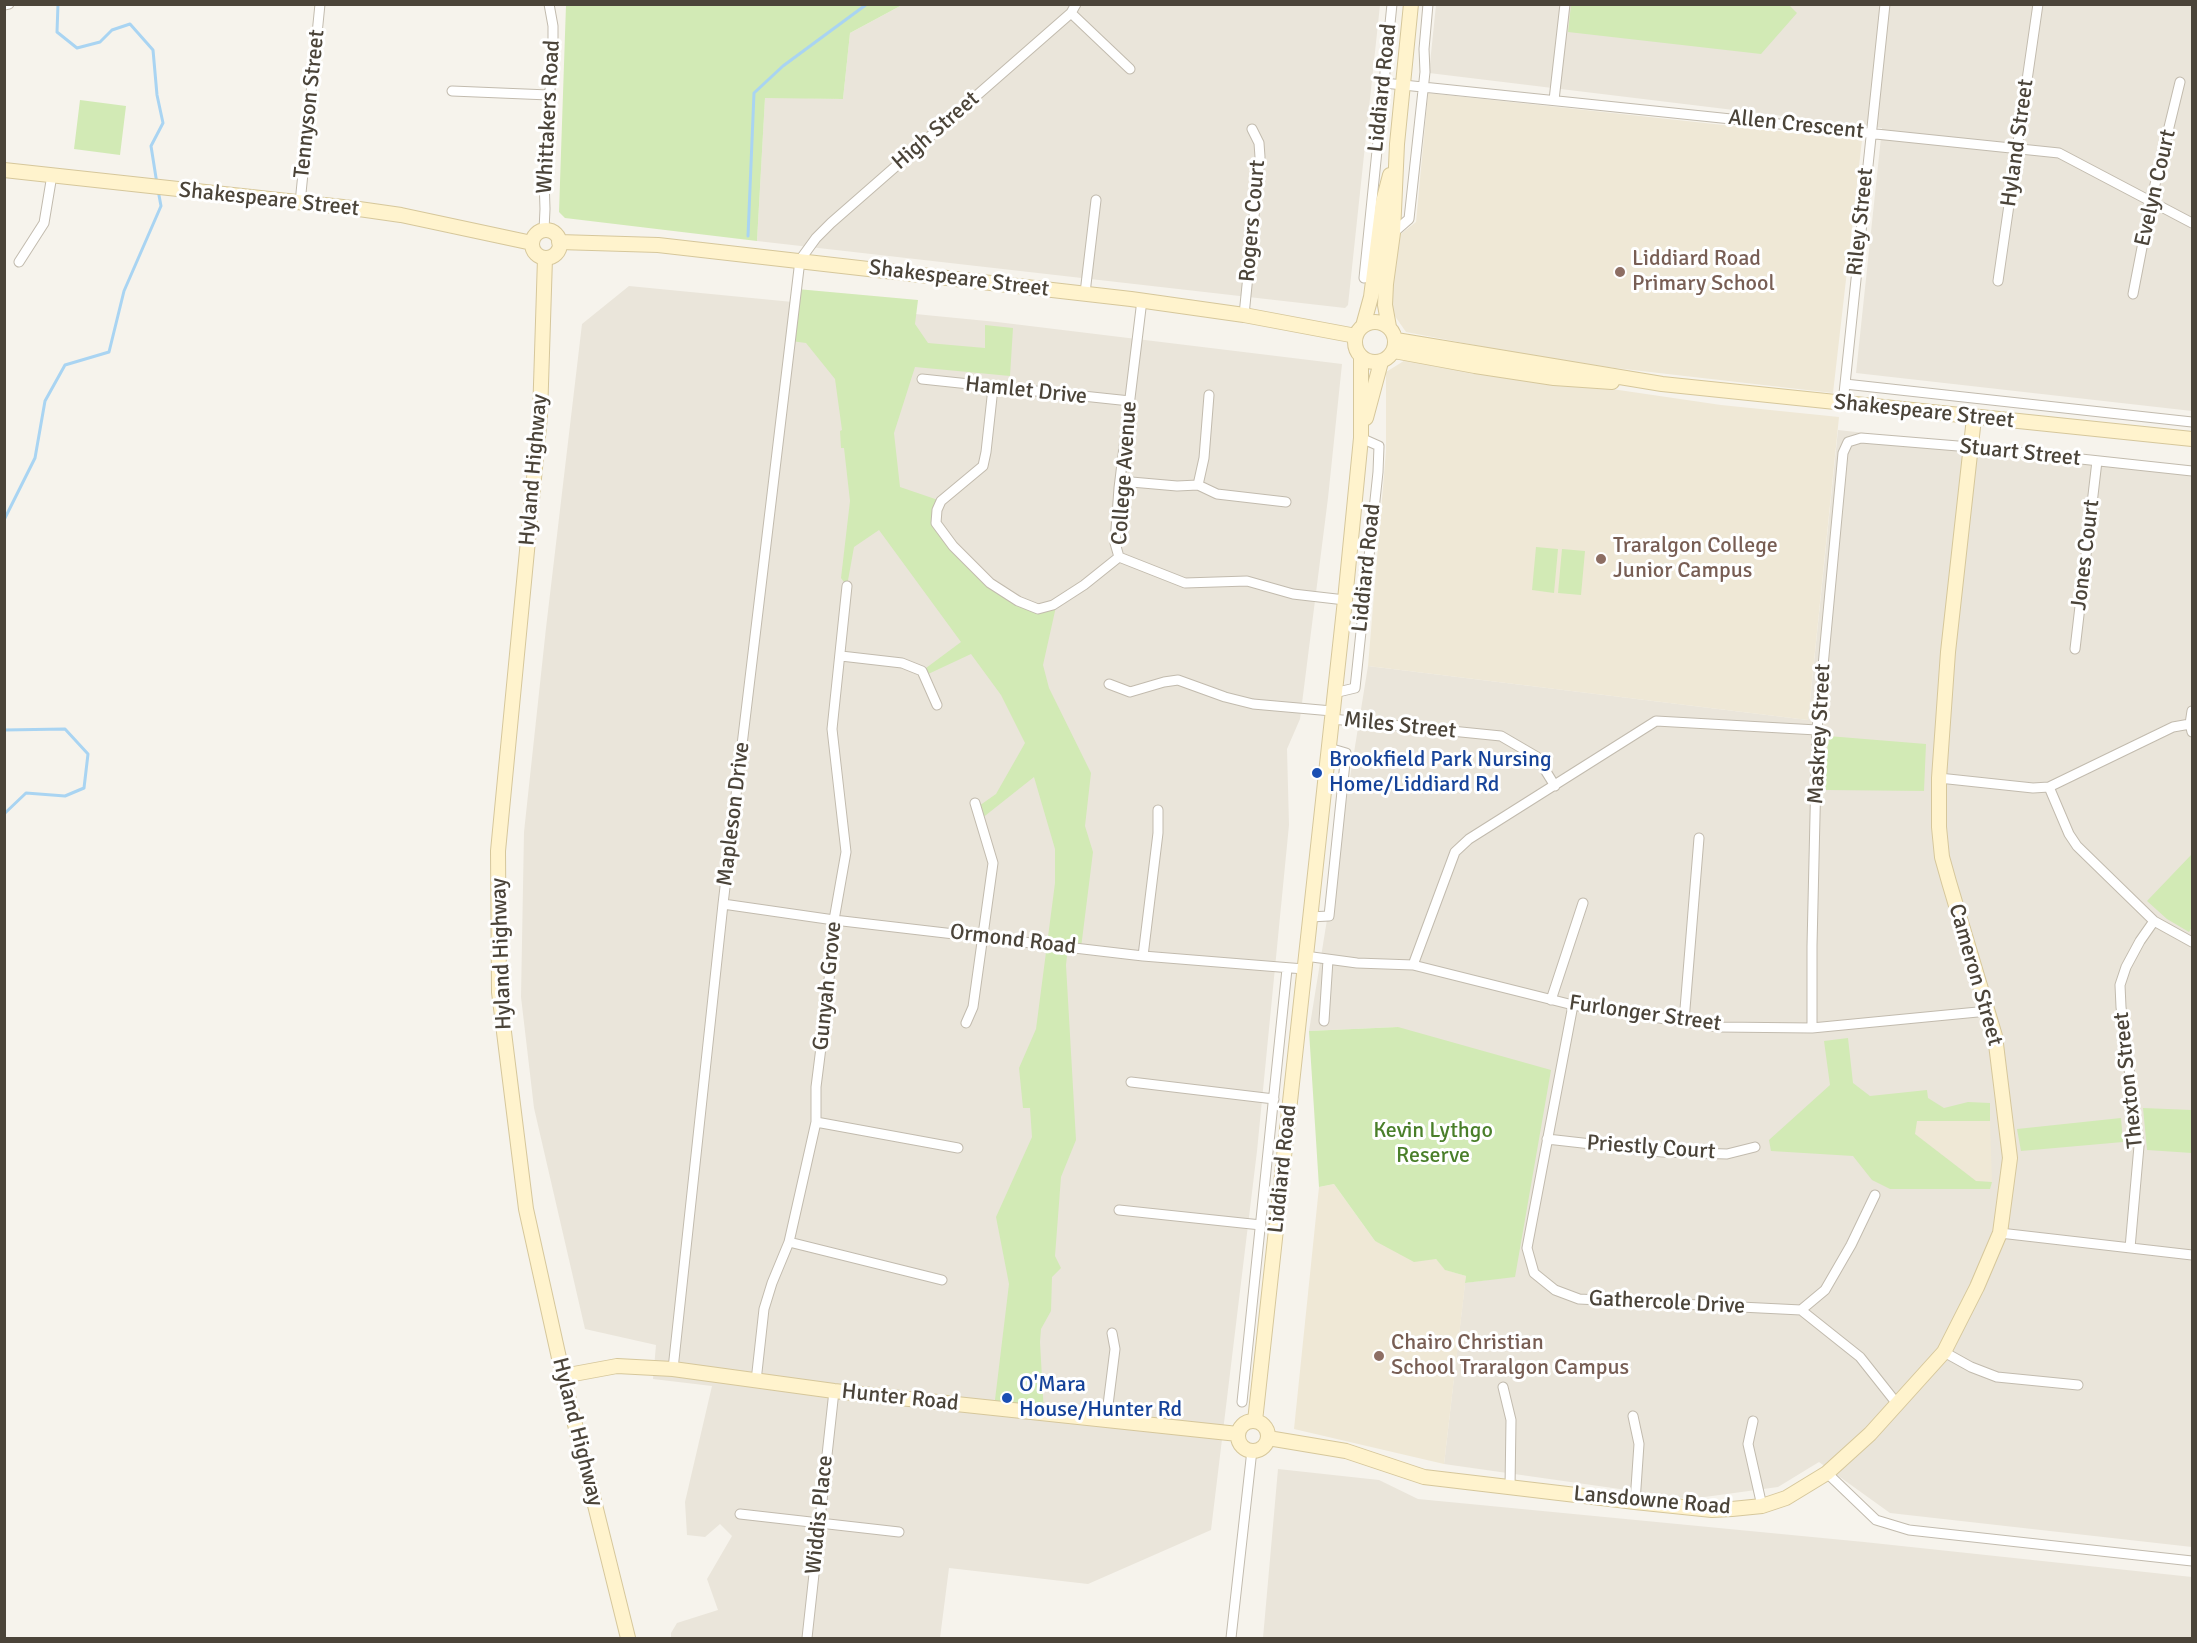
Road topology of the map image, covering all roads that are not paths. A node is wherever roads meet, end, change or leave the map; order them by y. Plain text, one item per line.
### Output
1 (9, 4) edge
2 (320, 4) edge
3 (549, 4) edge
4 (1392, 4) edge
5 (1411, 4) edge
6 (1428, 4) edge
7 (1565, 4) edge
8 (1885, 4) edge
9 (2038, 4) edge
10 (4, 5) edge
11 (1073, 9) edge
12 (1130, 69) dead end
13 (2180, 82) dead end
14 (1384, 83) junction
15 (1403, 85) junction
16 (1423, 86) junction
17 (452, 91) dead end
18 (549, 95) junction
19 (1554, 100) junction
20 (1252, 129) dead end
21 (1870, 133) junction
22 (1397, 144) junction
23 (2017, 148) junction
24 (4, 170) edge
25 (52, 175) junction
26 (1096, 200) dead end
27 (2151, 201) junction
28 (300, 203) junction
29 (2193, 223) edge
30 (544, 230) junction
31 (1393, 233) junction
32 (559, 242) junction
33 (532, 243) junction
34 (545, 258) junction
35 (800, 261) junction
36 (19, 262) dead end
37 (1364, 278) dead end
38 (1998, 281) dead end
39 (1085, 293) junction
40 (2133, 294) dead end
41 (1142, 300) junction
42 (1244, 315) junction
43 (1359, 331) junction
44 (1393, 339) junction
45 (1361, 358) junction
46 (1381, 362) junction
47 (922, 379) dead end
48 (1845, 384) junction
49 (993, 387) junction
50 (1209, 395) dead end
51 (1130, 401) junction
52 (1843, 403) junction
53 (1974, 417) junction
54 (2193, 422) edge
55 (1361, 438) junction
56 (2190, 439) edge
57 (1848, 442) joint
58 (1970, 447) junction
59 (2097, 461) junction
60 (2193, 471) edge
61 (1120, 481) junction
62 (1198, 484) junction
63 (1286, 502) dead end
64 (1119, 557) junction
65 (847, 586) dead end
66 (1345, 600) junction
67 (2075, 649) dead end
68 (841, 656) junction
69 (1109, 684) dead end
70 (1334, 693) junction
71 (937, 705) dead end
72 (2193, 711) edge
73 (1332, 715) junction
74 (2191, 728) edge
75 (1817, 730) junction
76 (1939, 777) junction
77 (1555, 786) junction
78 (2049, 787) junction
79 (975, 803) dead end
80 (1158, 810) dead end
81 (1699, 838) dead end
82 (1583, 903) dead end
83 (723, 904) junction
84 (834, 920) junction
85 (2154, 921) junction
86 (984, 937) junction
87 (2193, 942) edge
88 (1143, 956) junction
89 (1328, 960) junction
90 (1305, 963) junction
91 (1413, 965) junction
92 (1287, 969) junction
93 (1551, 1000) junction
94 (1573, 1005) junction
95 (1988, 1011) junction
96 (1324, 1021) dead end
97 (1684, 1021) junction
98 (966, 1023) dead end
99 (1812, 1028) junction
100 (1131, 1082) dead end
101 (1274, 1099) junction
102 (816, 1122) junction
103 (1547, 1139) junction
104 (1755, 1147) dead end
105 (958, 1148) dead end
106 (1875, 1195) dead end
107 (1119, 1210) dead end
108 (1261, 1224) junction
109 (2000, 1233) junction
110 (789, 1242) junction
111 (2130, 1248) junction
112 (2193, 1255) edge
113 (942, 1280) dead end
114 (1801, 1310) junction
115 (1112, 1333) dead end
116 (1944, 1352) junction
117 (673, 1369) junction
118 (563, 1376) junction
119 (756, 1381) junction
120 (2078, 1385) dead end
121 (1503, 1387) dead end
122 (834, 1391) junction
123 (1242, 1402) dead end
124 (1898, 1405) junction
125 (1633, 1416) dead end
126 (1106, 1421) junction
127 (1255, 1421) junction
128 (1753, 1421) dead end
129 (1239, 1434) junction
130 (1268, 1438) junction
131 (1252, 1450) junction
132 (1827, 1473) junction
133 (1510, 1487) junction
134 (1635, 1502) junction
135 (1762, 1506) junction
136 (740, 1514) dead end
137 (819, 1524) junction
138 (899, 1532) dead end
139 (2193, 1561) edge
140 (628, 1638) edge
141 (807, 1638) edge
142 (1231, 1638) edge

1 - 10 street
2 - 28 street, Tennyson Street
3 - 18 street, Whittakers Road
4 - 14 street, Liddiard Road
5 - 15 street, Liddiard Road
6 - 16 street, Liddiard Road
7 - 19 street
8 - 21 street, Riley Street
9 - 23 street, Hyland Street
11 - 12 street
11 - 35 street, High Street
13 - 27 street, Evelyn Court
14 - 15 street, Allen Crescent
14 - 37 street, Liddiard Road
15 - 16 street, Allen Crescent
15 - 22 street, Liddiard Road
16 - 19 street, Allen Crescent
16 - 31 street, Liddiard Road
17 - 18 street
18 - 30 street, Whittakers Road
19 - 21 street, Allen Crescent
20 - 42 street, Rogers Court
21 - 23 street, Allen Crescent
21 - 48 street, Riley Street
22 - 31 street, Liddiard Road
22 - 43 street, Liddiard Road
23 - 27 street, Allen Crescent
23 - 38 street, Hyland Street
24 - 25 street, Shakespeare Street
25 - 28 street, Shakespeare Street
25 - 36 street
26 - 39 street
27 - 29 street, Allen Crescent
27 - 40 street, Evelyn Court
28 - 33 street, Shakespeare Street
30 - 32 street
30 - 33 street
31 - 44 street, Liddiard Road
32 - 34 street
32 - 35 street, Shakespeare Street
33 - 34 street
34 - 118 street, Hyland Highway
35 - 39 street, Shakespeare Street
35 - 83 street, Mapleson Drive
39 - 41 street, Shakespeare Street
41 - 42 street, Shakespeare Street
41 - 51 street, College Avenue
42 - 43 street, Shakespeare Street
43 - 44 street
43 - 45 street
44 - 46 street
44 - 52 street, Shakespeare Street
45 - 46 street
45 - 55 street, Liddiard Road
46 - 55 street, Liddiard Road
47 - 49 street, Hamlet Drive
48 - 52 street, Riley Street
48 - 54 street, Shakespeare Street
49 - 51 street, Hamlet Drive
49 - 64 street
50 - 62 street
51 - 61 street, College Avenue
52 - 53 street, Shakespeare Street
53 - 56 street, Shakespeare Street
53 - 58 street, Cameron Street
55 - 66 street, Liddiard Road
55 - 70 street, Liddiard Road
57 - 58 street, Stuart Street
57 - 75 street, Maskrey Street
58 - 59 street, Stuart Street
58 - 76 street, Cameron Street
59 - 60 street, Stuart Street
59 - 67 street, Jones Court
61 - 62 street
61 - 64 street, College Avenue
62 - 63 street
64 - 66 street, College Avenue
65 - 68 street, Gunyah Grove
66 - 70 street, Liddiard Road
68 - 71 street
68 - 84 street, Gunyah Grove
69 - 73 street, Miles Street
70 - 73 street, Liddiard Road
72 - 74 street
73 - 77 street, Miles Street
73 - 90 street, Liddiard Road
74 - 78 street
75 - 77 street
75 - 99 street, Maskrey Street
76 - 78 street
76 - 95 street, Cameron Street
77 - 91 street
78 - 85 street
79 - 86 street
80 - 88 street
81 - 97 street
82 - 93 street
83 - 84 street, Ormond Road
83 - 117 street, Mapleson Drive
84 - 86 street, Ormond Road
84 - 102 street, Gunyah Grove
85 - 87 street
85 - 111 street, Thexton Street
86 - 88 street, Ormond Road
86 - 98 street
88 - 92 street, Ormond Road
89 - 90 street, Furlonger Street
89 - 91 street, Furlonger Street
89 - 96 street
90 - 92 street, Ormond Road
90 - 127 street, Liddiard Road
91 - 93 street, Furlonger Street
92 - 101 street, Liddiard Road
93 - 94 street, Furlonger Street
94 - 97 street, Furlonger Street
94 - 103 street, Gathercole Drive
95 - 99 street, Furlonger Street
95 - 109 street, Cameron Street
97 - 99 street, Furlonger Street
100 - 101 street
101 - 108 street, Liddiard Road
102 - 105 street
102 - 110 street, Gunyah Grove
103 - 104 street, Priestly Court
103 - 114 street, Gathercole Drive
106 - 114 street
107 - 108 street
108 - 123 street, Liddiard Road
109 - 111 street
109 - 116 street, Cameron Street
110 - 113 street
110 - 119 street, Gunyah Grove
111 - 112 street
114 - 124 street
115 - 126 street
116 - 120 street
116 - 124 street, Cameron Street
117 - 118 street, Hunter Road
117 - 119 street, Hunter Road
118 - 140 street, Hyland Highway
119 - 122 street, Hunter Road
121 - 133 street
122 - 126 street, Hunter Road
122 - 137 street, Widdis Place
124 - 132 street, Cameron Street
125 - 134 street
126 - 129 street, Hunter Road
127 - 129 street
127 - 130 street
128 - 135 street
129 - 131 street
130 - 131 street
130 - 133 street, Lansdowne Road
131 - 142 street
132 - 135 street, Lansdowne Road
132 - 139 street
133 - 134 street, Lansdowne Road
134 - 135 street, Lansdowne Road
136 - 137 street
137 - 138 street
137 - 141 street, Widdis Place

